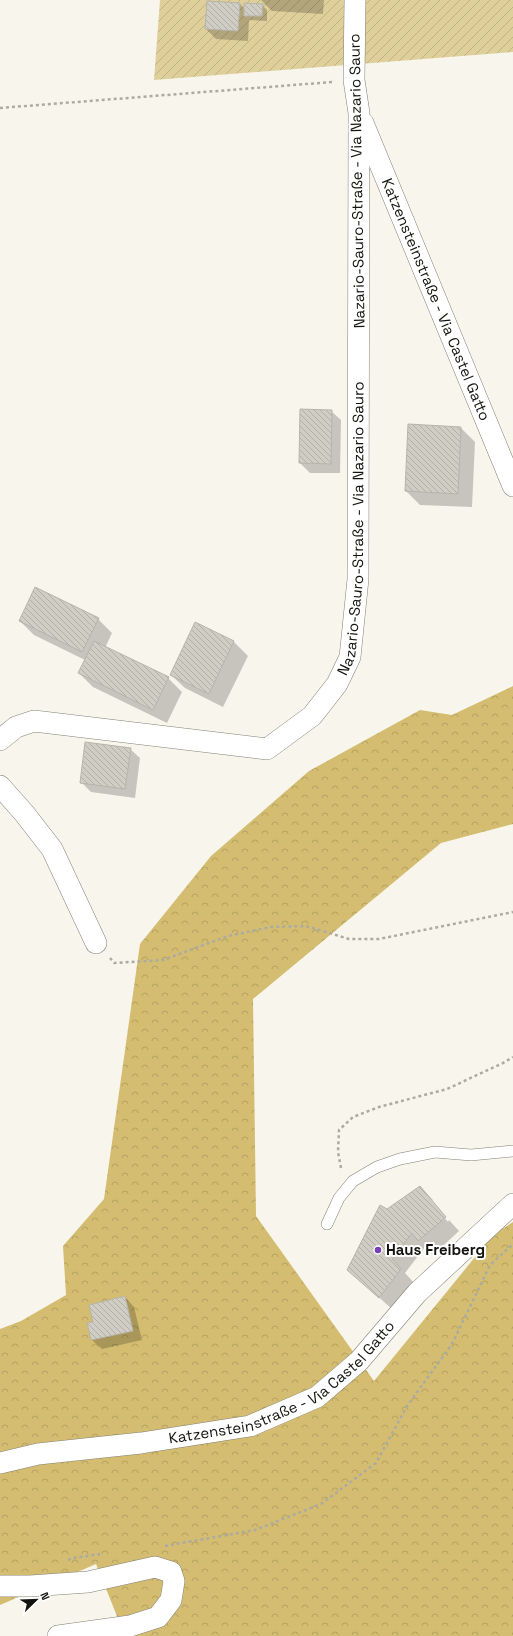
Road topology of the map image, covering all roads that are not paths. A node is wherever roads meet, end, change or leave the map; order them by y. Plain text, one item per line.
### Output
1 (356, 0) edge
2 (359, 113) junction
3 (513, 486) edge
4 (0, 740) edge
5 (0, 786) edge
6 (96, 943) road end
7 (513, 1151) edge
8 (513, 1204) edge
9 (327, 1224) dead end
10 (0, 1463) edge
11 (0, 1586) edge
12 (58, 1636) edge

1 - 2 street, Nazario-Sauro-Straße - Via Nazario Sauro
2 - 3 street, Katzensteinstraße - Via Castel Gatto
2 - 4 street, Nazario-Sauro-Straße - Via Nazario Sauro
5 - 6 street
7 - 9 lane
8 - 10 street, Katzensteinstraße - Via Castel Gatto
11 - 12 street

